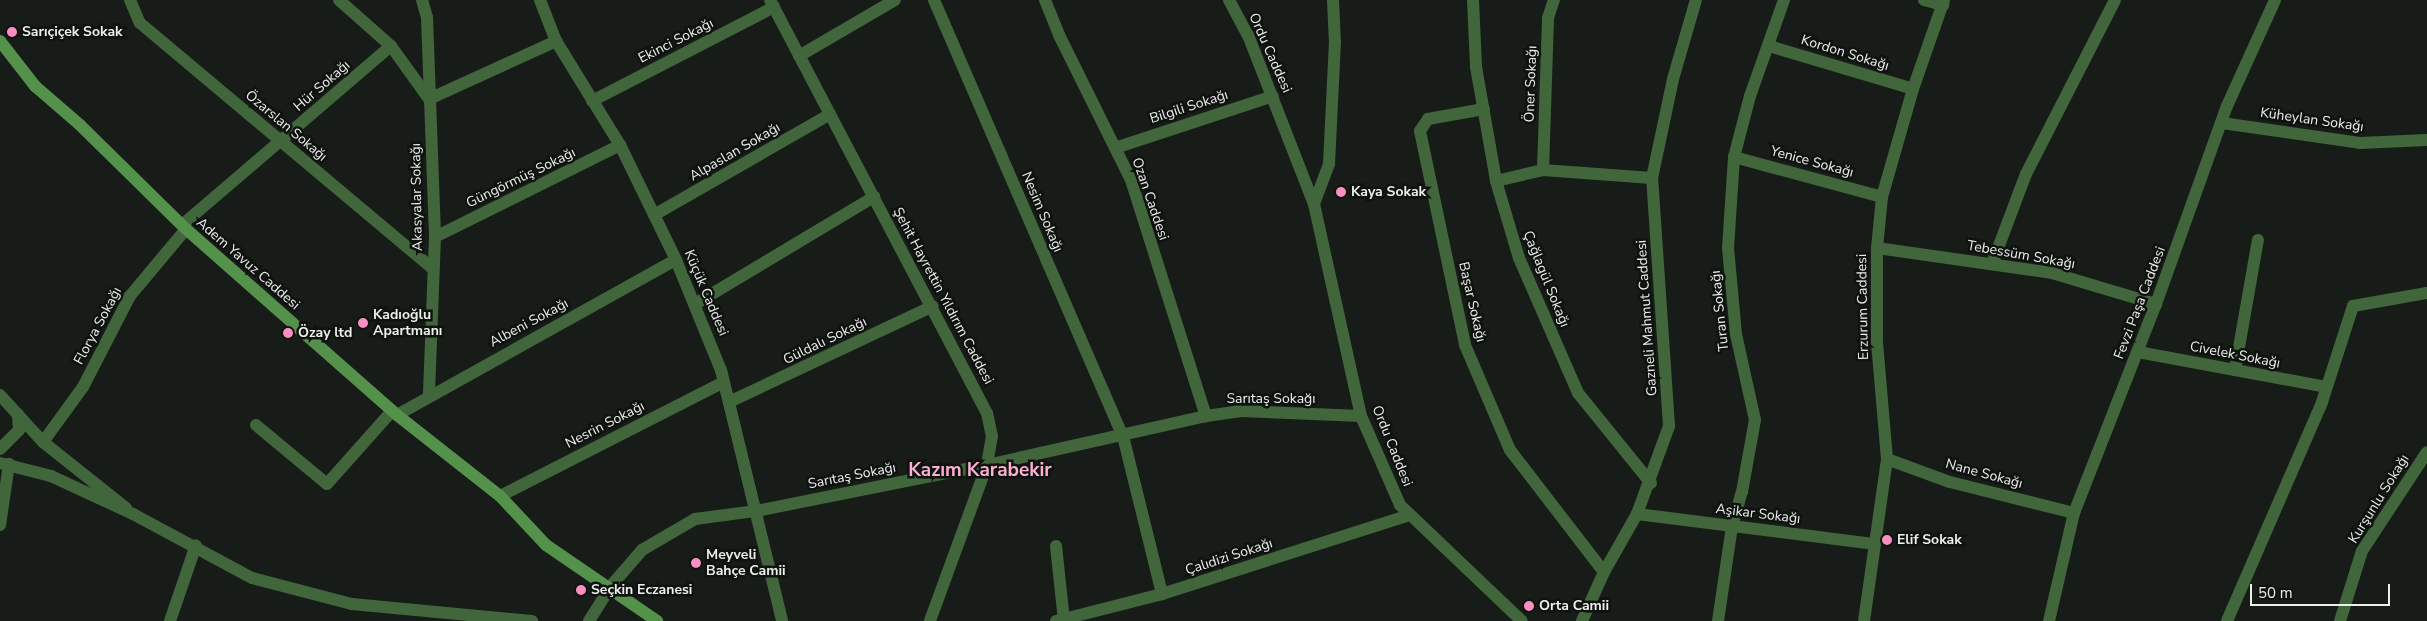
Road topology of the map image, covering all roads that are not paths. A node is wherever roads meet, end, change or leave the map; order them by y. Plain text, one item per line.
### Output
1 (130, 0) edge
2 (422, 0) edge
3 (540, 0) edge
4 (895, 0) edge
5 (934, 0) edge
6 (1045, 0) edge
7 (1229, 0) edge
8 (1333, 0) edge
9 (1473, 0) edge
10 (1554, 0) edge
11 (1696, 0) edge
12 (1784, 0) edge
13 (1924, 0) edge
14 (2115, 0) edge
15 (2275, 0) edge
16 (341, 1) edge
17 (1943, 2) edge
18 (772, 4) edge
19 (878, 4) edge
20 (0, 41) edge
21 (556, 41) junction
22 (391, 46) junction
23 (1769, 46) junction
24 (799, 56) junction
25 (1913, 89) junction
26 (1272, 96) junction
27 (429, 100) junction
28 (592, 101) junction
29 (1484, 109) junction
30 (830, 114) junction
31 (2222, 123) junction
32 (2427, 140) edge
33 (281, 141) junction
34 (620, 145) junction
35 (1115, 148) junction
36 (1734, 157) junction
37 (1543, 170) junction
38 (1652, 178) junction
39 (1496, 181) junction
40 (1882, 196) junction
41 (874, 197) junction
42 (1314, 204) junction
43 (654, 215) junction
44 (184, 227) junction
45 (435, 237) junction
46 (2258, 240) dead end
47 (1877, 248) junction
48 (676, 260) junction
49 (1992, 264) junction
50 (432, 268) junction
51 (2427, 293) edge
52 (695, 304) junction
53 (2156, 304) junction
54 (933, 306) junction
55 (2138, 352) junction
56 (2235, 370) junction
57 (724, 382) junction
58 (2326, 387) junction
59 (429, 394) junction
60 (0, 395) edge
61 (729, 402) junction
62 (395, 412) junction
63 (18, 414) junction
64 (1206, 416) junction
65 (1361, 416) junction
66 (256, 425) dead end
67 (1123, 436) junction
68 (43, 442) junction
69 (0, 449) edge
70 (2427, 452) edge
71 (1887, 459) junction
72 (4, 464) edge
73 (986, 465) junction
74 (1651, 482) junction
75 (500, 496) junction
76 (756, 511) junction
77 (2074, 513) junction
78 (133, 514) junction
79 (1638, 514) junction
80 (1410, 515) junction
81 (0, 525) edge
82 (1732, 526) junction
83 (1875, 544) junction
84 (196, 545) junction
85 (1056, 546) dead end
86 (1604, 572) junction
87 (610, 587) junction
88 (1162, 594) junction
89 (1061, 620) edge
90 (170, 621) edge
91 (532, 621) edge
92 (589, 621) edge
93 (657, 621) edge
94 (782, 621) edge
95 (930, 621) edge
96 (1522, 621) edge
97 (1582, 621) edge
98 (1718, 621) edge
99 (1864, 621) edge
100 (2050, 621) edge
101 (2227, 621) edge
102 (2340, 621) edge

1 - 33 street, Özarslan Sokağı
2 - 27 street, Akasyalar Sokağı
3 - 21 street, Küçük Caddesi
4 - 19 street
5 - 67 street, Nesim Sokağı
6 - 35 street, Ozan Caddesi
7 - 26 street, Ordu Caddesi
8 - 42 street
9 - 29 street, Çağlagül Sokağı
10 - 37 street, Öner Sokağı
11 - 38 street, Gazneli Mahmut Caddesi
12 - 23 street, Turan Sokağı
13 - 17 street
14 - 49 street
15 - 31 street, Fevzi Paşa Caddesi
16 - 22 street
17 - 25 street, Erzurum Caddesi
18 - 24 street, Şehit Hayrettin Yıldırım Caddesi
18 - 28 street, Ekinci Sokağı
19 - 24 street
20 - 44 main road, Adem Yavuz Caddesi
21 - 27 street
21 - 28 street, Küçük Caddesi
22 - 27 street
22 - 33 street, Hür Sokağı
23 - 25 street, Kordon Sokağı
23 - 36 street, Turan Sokağı
24 - 30 street, Şehit Hayrettin Yıldırım Caddesi
25 - 40 street, Erzurum Caddesi
26 - 35 street, Bilgili Sokağı
26 - 42 street, Ordu Caddesi
27 - 45 street, Akasyalar Sokağı
28 - 34 street, Küçük Caddesi
29 - 39 street, Çağlagül Sokağı
29 - 86 street, Başar Sokağı
30 - 41 street, Şehit Hayrettin Yıldırım Caddesi
30 - 43 street, Alpaslan Sokağı
31 - 32 street, Küheylan Sokağı
31 - 53 street, Fevzi Paşa Caddesi
33 - 44 street, Hür Sokağı
33 - 50 street, Özarslan Sokağı
34 - 43 street, Küçük Caddesi
34 - 45 street, Güngörmüş Sokağı
35 - 64 street, Ozan Caddesi
36 - 40 street, Yenice Sokağı
36 - 82 street, Turan Sokağı
37 - 38 street
37 - 39 street
38 - 74 street, Gazneli Mahmut Caddesi
39 - 74 street, Çağlagül Sokağı
40 - 47 street, Erzurum Caddesi
41 - 52 street
41 - 54 street, Şehit Hayrettin Yıldırım Caddesi
42 - 65 street, Ordu Caddesi
43 - 48 street, Küçük Caddesi
44 - 62 main road, Adem Yavuz Caddesi
44 - 68 street, Florya Sokağı
45 - 50 street, Akasyalar Sokağı
46 - 56 street
47 - 49 street, Tebessüm Sokağı
47 - 71 street, Erzurum Caddesi
48 - 52 street, Küçük Caddesi
48 - 59 street, Albeni Sokağı
49 - 53 street, Tebessüm Sokağı
50 - 59 street, Akasyalar Sokağı
51 - 58 street
52 - 57 street, Küçük Caddesi
53 - 55 street, Fevzi Paşa Caddesi
54 - 61 street, Güldalı Sokağı
54 - 73 street, Şehit Hayrettin Yıldırım Caddesi
55 - 56 street, Civelek Sokağı
55 - 77 street, Fevzi Paşa Caddesi
56 - 58 street, Civelek Sokağı
57 - 61 street, Küçük Caddesi
57 - 75 street, Nesrin Sokağı
58 - 101 street
59 - 62 street, Albeni Sokağı
60 - 63 street
61 - 76 street, Küçük Caddesi
62 - 66 street, Albeni Sokağı
62 - 75 main road, Adem Yavuz Caddesi
63 - 68 street
63 - 69 street
64 - 65 street, Sarıtaş Sokağı
64 - 67 street, Sarıtaş Sokağı
65 - 80 street, Ordu Caddesi
67 - 73 street, Sarıtaş Sokağı
67 - 88 street
68 - 78 street
70 - 102 street, Kurşunlu Sokağı
71 - 77 street, Nane Sokağı
71 - 83 street, Erzurum Caddesi
72 - 78 street
72 - 81 street
73 - 76 street, Sarıtaş Sokağı
73 - 95 street, Şehit Hayrettin Yıldırım Caddesi
74 - 79 street, Gazneli Mahmut Caddesi
75 - 87 main road, Adem Yavuz Caddesi
76 - 87 street, Sarıtaş Sokağı
76 - 94 street, Küçük Caddesi
77 - 100 street, Fevzi Paşa Caddesi
78 - 84 street
79 - 82 street, Aşikar Sokağı
79 - 86 street, Gazneli Mahmut Caddesi
80 - 88 street, Çalıdizi Sokağı
80 - 96 street, Ordu Caddesi
82 - 83 street, Aşikar Sokağı
82 - 98 street, Turan Sokağı
83 - 99 street, Erzurum Caddesi
84 - 90 street
84 - 91 street
85 - 89 street
86 - 97 street, Gazneli Mahmut Caddesi
87 - 92 street, Sarıtaş Sokağı
87 - 93 main road, Adem Yavuz Caddesi
88 - 89 street, Çalıdizi Sokağı

